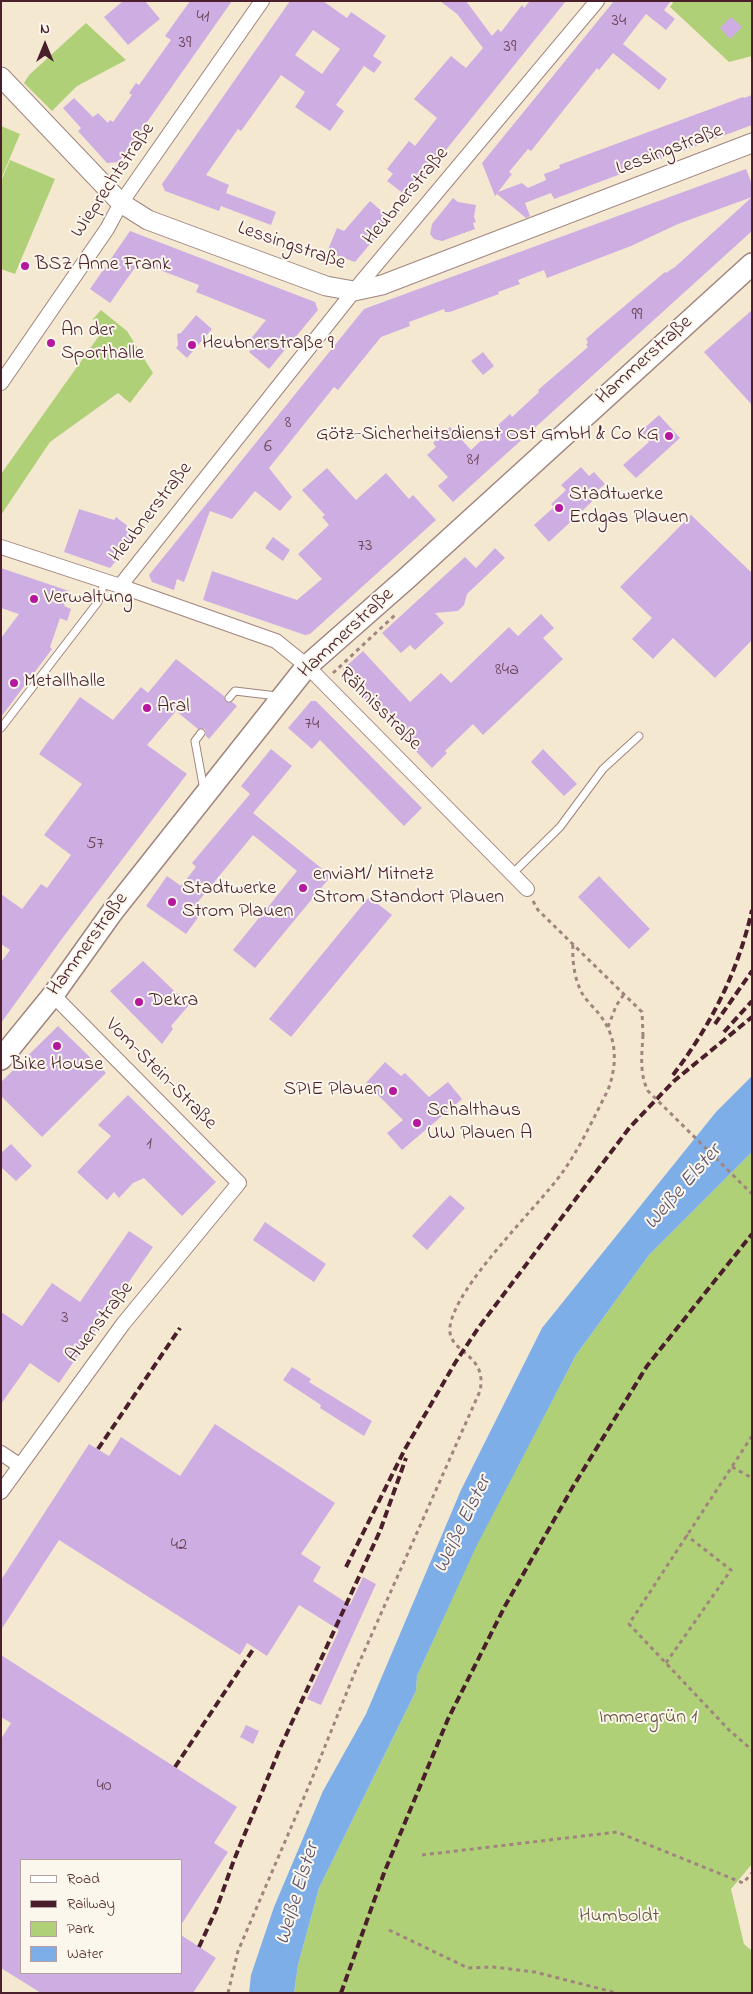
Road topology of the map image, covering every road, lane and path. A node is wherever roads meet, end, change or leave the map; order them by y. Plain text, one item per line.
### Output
1 (262, 1) edge
2 (596, 1) edge
3 (1, 77) edge
4 (752, 144) edge
5 (121, 203) junction
6 (752, 264) edge
7 (354, 291) junction
8 (1, 383) edge
9 (1, 548) edge
10 (105, 581) junction
11 (120, 586) junction
12 (307, 666) junction
13 (283, 697) junction
14 (230, 698) dead end
15 (1, 728) edge
16 (201, 734) dead end
17 (639, 736) dead end
18 (205, 795) junction
19 (512, 874) junction
20 (527, 889) joint
21 (573, 944) junction
22 (54, 994) junction
23 (624, 994) junction
24 (608, 1027) junction
25 (1, 1059) edge
26 (239, 1183) joint
27 (752, 1194) edge
28 (752, 1436) edge
29 (1, 1454) edge
30 (20, 1465) junction
31 (732, 1467) junction
32 (752, 1478) edge
33 (1, 1492) edge
34 (686, 1535) junction
35 (666, 1663) junction
36 (752, 1750) edge
37 (422, 1855) dead end
38 (752, 1873) edge
39 (389, 1930) dead end
40 (228, 1993) edge
41 (617, 1993) edge

1 - 5 street, Wieprechtstraße
2 - 7 street, Heubnerstraße
3 - 5 main road, Lessingstraße
4 - 7 main road, Lessingstraße
5 - 7 main road, Lessingstraße
5 - 8 street, Wieprechtstraße
6 - 12 main road, Hammerstraße
7 - 11 street, Heubnerstraße
9 - 10 street, Rähnisstraße
10 - 11 street, Rähnisstraße
10 - 15 lane
11 - 12 street, Rähnisstraße
12 - 13 main road, Hammerstraße
12 - 19 street, Rähnisstraße
13 - 14 lane
13 - 18 main road, Hammerstraße
16 - 18 lane
17 - 19 lane
18 - 22 main road, Hammerstraße
19 - 20 street, Rähnisstraße
20 - 21 path
21 - 23 path
21 - 24 path
22 - 25 main road, Hammerstraße
22 - 26 street, Vom-Stein-Straße
23 - 24 path
23 - 27 path, bridge
24 - 40 path
26 - 30 street, Auenstraße
28 - 31 path
29 - 30 street
30 - 33 street, Auenstraße
31 - 32 path
31 - 34 path
34 - 35 path
34 - 35 path
35 - 36 path
37 - 38 path
39 - 41 path

